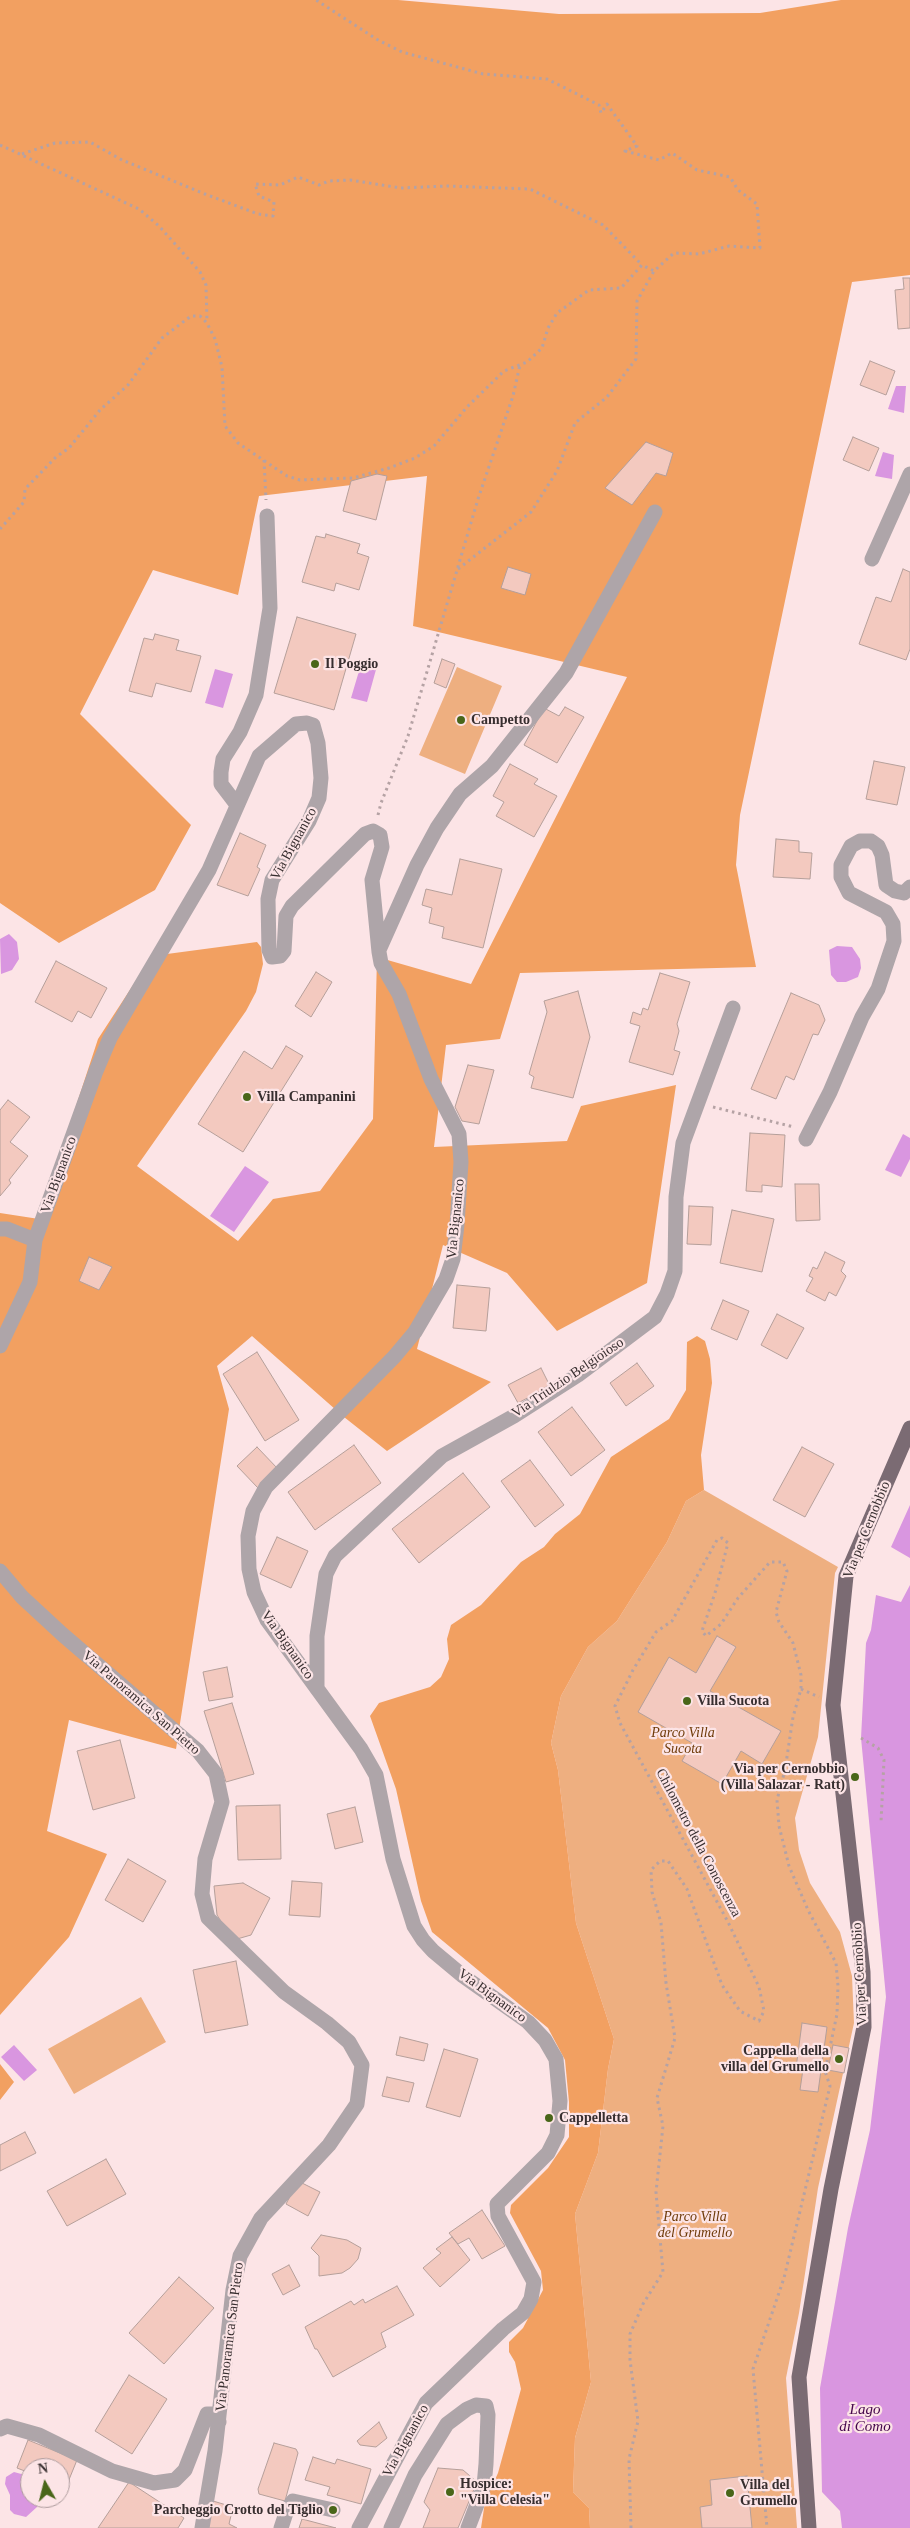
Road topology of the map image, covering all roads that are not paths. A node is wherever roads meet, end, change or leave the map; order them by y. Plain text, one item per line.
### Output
1 (910, 474) edge
2 (655, 512) dead end
3 (267, 516) road end
4 (872, 558) dead end
5 (237, 805) junction
6 (910, 887) edge
7 (379, 952) junction
8 (733, 1008) dead end
9 (807, 1136) road end
10 (0, 1229) edge
11 (35, 1240) junction
12 (0, 1346) edge
13 (910, 1428) edge
14 (0, 1571) edge
15 (318, 1688) junction
16 (219, 2422) junction
17 (0, 2429) edge
18 (333, 2510) dead end
19 (202, 2528) edge
20 (280, 2528) edge
21 (360, 2528) edge
22 (391, 2528) edge
23 (468, 2528) edge
24 (809, 2528) edge

1 - 4 street
2 - 7 street
3 - 5 street
5 - 7 street, Via Bignanico
5 - 11 street, Via Bignanico
6 - 9 street
7 - 15 street, Via Bignanico
8 - 15 street, Via Triulzio Belgioioso
10 - 11 street
11 - 12 street
13 - 24 main road, Via per Cernobbio
14 - 16 street, Via Panoramica San Pietro
15 - 21 street, Via Bignanico
16 - 17 street
16 - 19 street, Via Panoramica San Pietro
18 - 20 street
22 - 23 street

